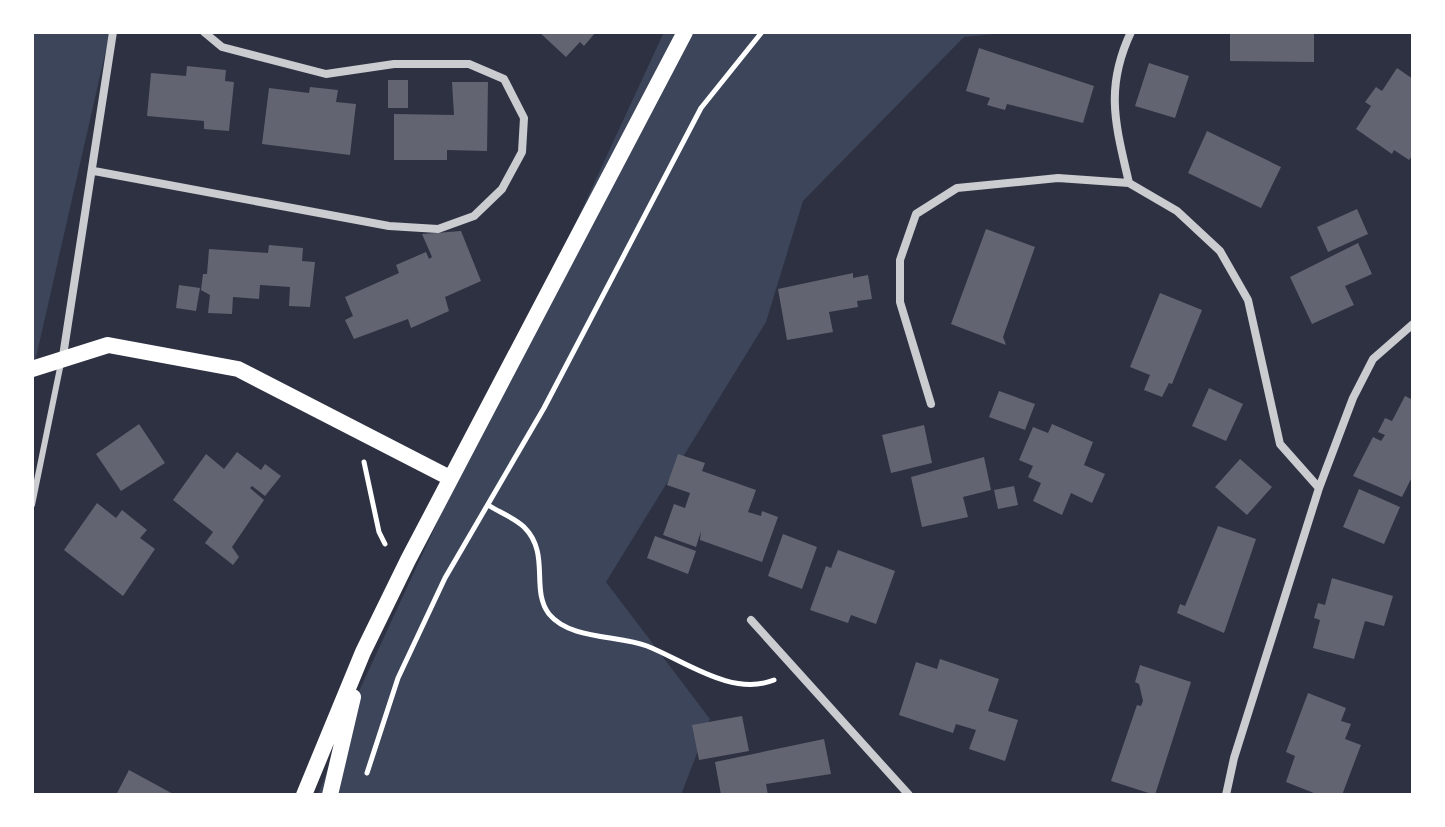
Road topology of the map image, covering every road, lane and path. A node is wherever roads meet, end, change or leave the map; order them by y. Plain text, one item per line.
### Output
1 (113, 32) edge
2 (204, 32) edge
3 (685, 32) edge
4 (762, 32) edge
5 (1131, 32) edge
6 (94, 171) junction
7 (1129, 183) junction
8 (1413, 324) edge
9 (63, 356) junction
10 (32, 369) edge
11 (931, 404) dead end
12 (371, 437) junction
13 (450, 478) junction
14 (1319, 488) junction
15 (32, 505) edge
16 (488, 505) junction
17 (388, 549) dead end
18 (751, 620) dead end
19 (363, 652) junction
20 (797, 671) junction
21 (364, 780) dead end
22 (304, 795) edge
23 (330, 795) edge
24 (909, 795) edge
25 (1226, 795) edge

1 - 6 street
2 - 6 street
3 - 13 main road
4 - 16 path
5 - 7 street
6 - 9 street
7 - 11 street
7 - 14 street
8 - 14 street
9 - 10 main road
9 - 12 main road
9 - 15 lane
12 - 13 main road
12 - 17 path
13 - 19 main road
14 - 25 street
16 - 20 path
16 - 21 path
18 - 20 street
19 - 22 main road
19 - 23 main road
20 - 24 street

